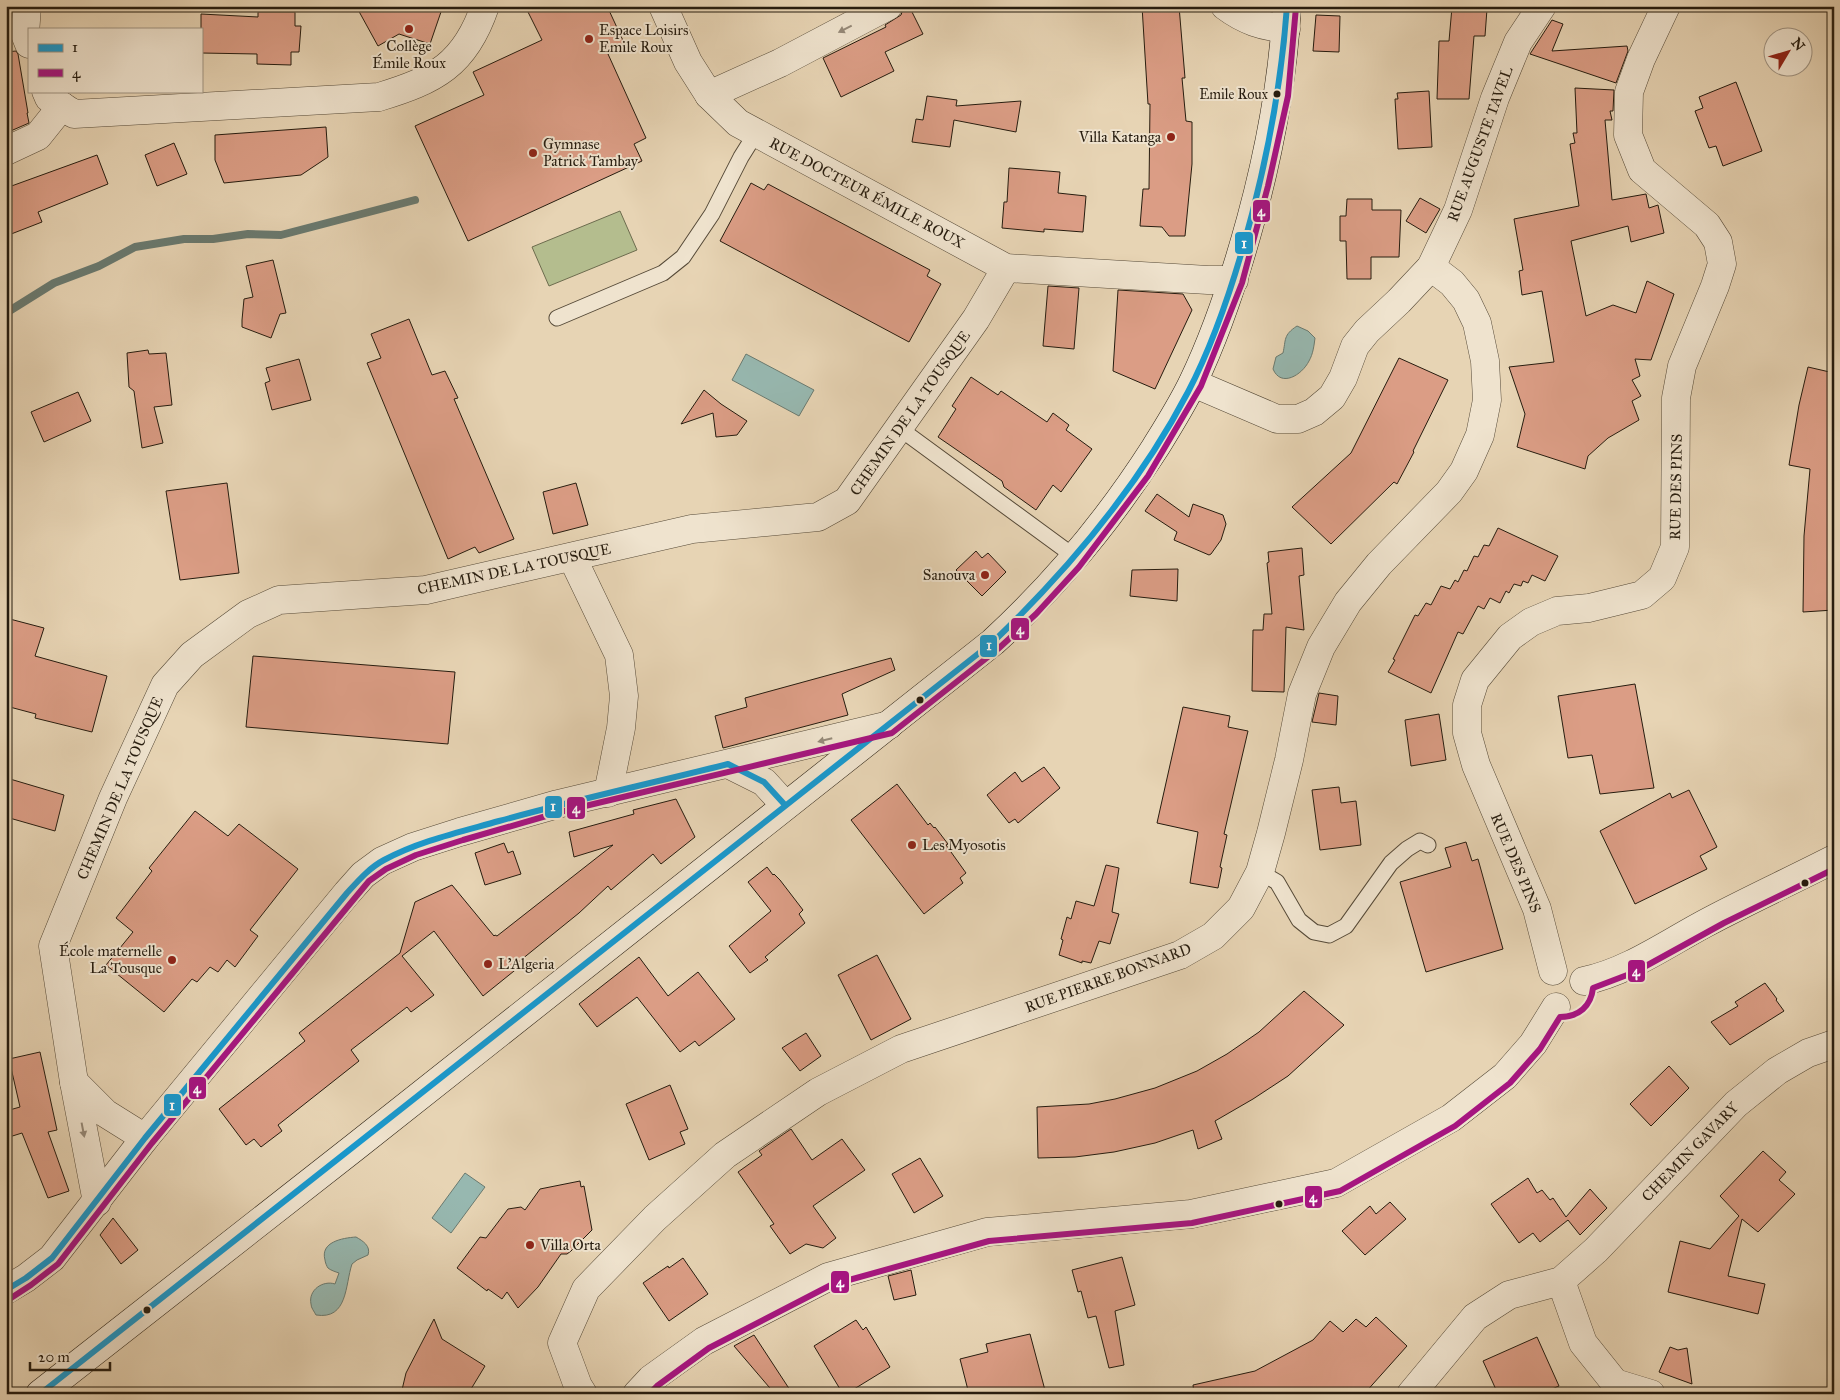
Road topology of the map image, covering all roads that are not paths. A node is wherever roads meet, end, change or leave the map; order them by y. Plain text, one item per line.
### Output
1 (26, 6) edge
2 (485, 6) edge
3 (663, 6) edge
4 (888, 6) edge
5 (1225, 6) edge
6 (1542, 6) edge
7 (1666, 6) edge
8 (1287, 17) edge
9 (28, 42) edge
10 (709, 95) junction
11 (54, 99) edge
12 (756, 133) junction
13 (6, 151) edge
14 (1431, 267) junction
15 (1006, 268) junction
16 (1234, 280) junction
17 (557, 318) dead end
18 (1193, 383) junction
19 (899, 428) junction
20 (572, 557) junction
21 (1075, 557) junction
22 (889, 725) junction
23 (728, 764) junction
24 (608, 793) junction
25 (785, 805) junction
26 (1428, 845) dead end
27 (1834, 859) edge
28 (1260, 872) junction
29 (1553, 971) junction
30 (1584, 981) junction
31 (1556, 1007) junction
32 (1834, 1044) edge
33 (74, 1082) junction
34 (145, 1138) junction
35 (97, 1202) junction
36 (1561, 1281) junction
37 (6, 1290) edge
38 (1648, 1393) edge
39 (40, 1394) edge
40 (584, 1394) edge
41 (637, 1394) edge
42 (1411, 1394) edge

1 - 9 street
2 - 11 street
3 - 10 street, RUE DOCTEUR ÉMILE ROUX
4 -> 10 street
5 - 8 street
6 - 14 street, RUE AUGUSTE TAVEL
7 - 29 street, RUE DES PINS
8 - 16 street
10 - 12 street, RUE DOCTEUR ÉMILE ROUX
11 - 13 street
12 - 15 street, RUE DOCTEUR ÉMILE ROUX
12 - 17 lane
14 - 18 street, RUE AUGUSTE TAVEL
14 - 28 street, RUE PIERRE BONNARD
15 - 16 street, RUE DOCTEUR ÉMILE ROUX
15 - 19 street, CHEMIN DE LA TOUSQUE
16 - 18 street
18 - 21 street
19 - 20 street, CHEMIN DE LA TOUSQUE
19 - 21 lane
20 - 24 street
20 - 33 street, CHEMIN DE LA TOUSQUE
21 - 22 street
22 -> 23 street
22 - 25 street
23 - 24 street
23 - 25 street
24 - 34 street
25 - 39 street
26 - 28 lane
27 - 30 street
28 - 40 street, RUE PIERRE BONNARD
29 - 30 street
29 - 31 street
30 - 31 street
31 - 41 street
32 - 36 street, CHEMIN GAVARY
33 - 34 street
33 -> 35 street, CHEMIN DE LA TOUSQUE
34 - 35 street
35 - 37 street
36 - 38 street
36 - 42 street

